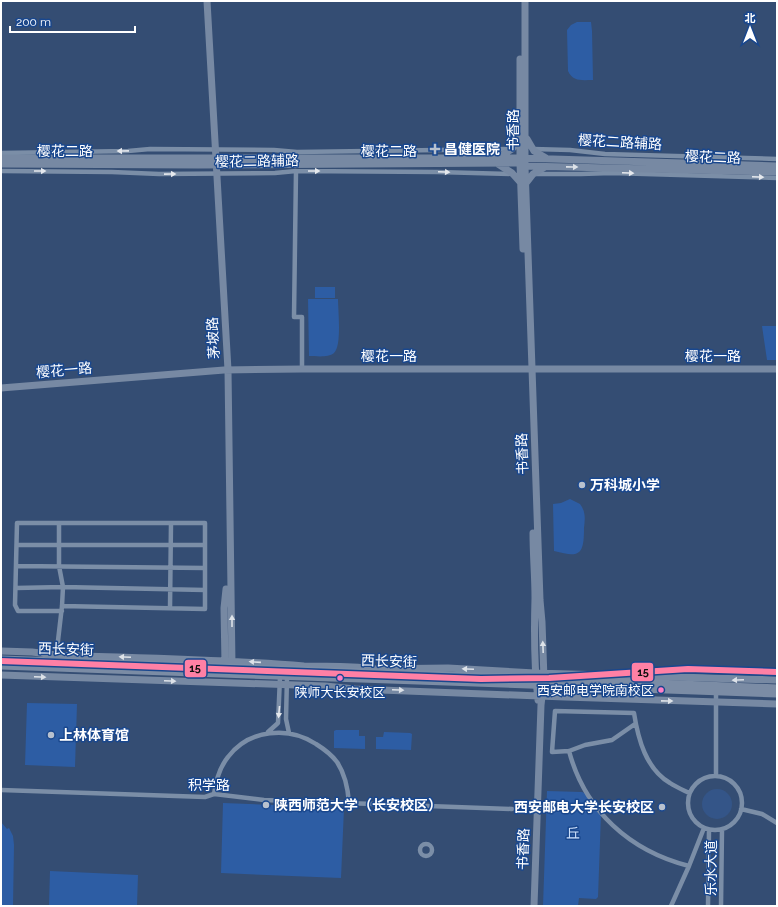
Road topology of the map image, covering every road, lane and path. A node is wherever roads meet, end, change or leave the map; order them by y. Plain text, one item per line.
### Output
1 (204, 1) edge
2 (207, 1) edge
3 (520, 1) edge
4 (525, 1) edge
5 (523, 139) junction
6 (214, 149) junction
7 (512, 149) junction
8 (533, 149) junction
9 (1, 153) edge
10 (1, 158) edge
11 (777, 159) edge
12 (498, 161) junction
13 (523, 161) junction
14 (215, 162) junction
15 (547, 163) junction
16 (1, 164) edge
17 (777, 166) edge
18 (1, 171) edge
19 (296, 171) junction
20 (777, 172) edge
21 (215, 173) junction
22 (513, 174) junction
23 (533, 174) junction
24 (777, 178) edge
25 (523, 183) junction
26 (302, 369) junction
27 (530, 369) junction
28 (777, 369) edge
29 (226, 370) junction
30 (1, 388) edge
31 (171, 523) junction
32 (59, 524) junction
33 (17, 545) junction
34 (59, 545) junction
35 (171, 545) junction
36 (205, 545) junction
37 (16, 566) junction
38 (59, 566) junction
39 (170, 568) junction
40 (205, 568) junction
41 (63, 587) junction
42 (16, 588) junction
43 (170, 589) junction
44 (205, 590) junction
45 (170, 608) junction
46 (62, 609) junction
47 (1, 650) edge
48 (56, 658) junction
49 (1, 659) edge
50 (1, 666) edge
51 (229, 667) junction
52 (1, 675) edge
53 (284, 677) junction
54 (539, 679) junction
55 (777, 680) edge
56 (284, 685) junction
57 (777, 688) edge
58 (716, 689) junction
59 (777, 694) edge
60 (540, 696) junction
61 (716, 702) junction
62 (777, 704) edge
63 (635, 724) junction
64 (289, 733) junction
65 (258, 735) junction
66 (569, 751) junction
67 (716, 776) junction
68 (1, 790) edge
69 (689, 793) junction
70 (214, 794) junction
71 (349, 803) junction
72 (512, 809) dead end
73 (741, 809) junction
74 (777, 823) edge
75 (706, 829) junction
76 (722, 829) junction
77 (689, 866) junction
78 (531, 906) edge
79 (534, 906) edge
80 (671, 906) edge
81 (708, 906) edge
82 (721, 906) edge

1 - 6 street, 茅坡路
2 - 6 street, 茅坡路
3 - 5 street, 书香路
4 - 5 street, 书香路
5 - 7 street
5 - 8 street
5 - 13 street, 书香路
6 - 7 street, 樱花二路辅路
6 -> 9 street, 樱花二路辅路
6 - 14 street, 茅坡路
7 - 12 street
8 - 11 street, 樱花二路辅路
8 - 15 street
10 - 14 street, 樱花二路
12 - 13 street, 樱花二路
12 - 14 street, 樱花二路
12 - 22 street
13 - 15 street, 樱花二路
13 - 25 street, 书香路
14 - 16 street, 樱花二路
14 - 21 street, 茅坡路
15 - 17 street, 樱花二路
15 -> 20 street, 樱花二路
15 - 23 street
18 -> 21 street, 樱花二路辅路
19 - 21 street, 樱花二路辅路
19 -> 22 street, 樱花二路辅路
19 - 26 street
21 - 29 street, 茅坡路
22 - 25 street
23 -> 24 street
23 - 25 street
25 - 27 street, 书香路
26 - 27 street, 樱花一路
26 - 29 street, 樱花一路
27 - 28 street, 樱花一路
27 - 54 street, 书香路
29 - 30 street, 樱花一路
29 - 51 street, 茅坡路
31 - 32 street
31 - 35 street
31 - 36 street
32 - 33 street
32 - 34 street
33 - 34 street
33 - 37 street
34 - 35 street
34 - 38 street
35 - 36 street
35 - 39 street
36 - 40 street
37 - 38 street
37 - 42 street
38 - 39 street
38 - 41 street
39 - 40 street
39 - 43 street
40 - 44 street
41 - 42 street
41 - 43 street
41 - 46 street
42 - 46 street
43 - 44 street
43 - 45 street
44 - 45 street
45 - 46 street
46 - 48 street
47 - 48 street
48 - 49 main road, 西长安街
51 -> 48 main road, 西长安街
50 - 51 main road, 西长安街
51 - 53 main road, 西长安街
54 -> 51 main road, 西长安街
52 -> 56 street
53 - 54 main road, 西长安街
53 - 56 street
53 - 56 street
55 -> 54 street
54 - 58 main road, 西长安街
54 - 60 street, 书香路
56 -> 60 street
56 - 64 street
56 -> 65 street
57 - 58 main road, 西长安街
58 - 59 main road, 西长安街
58 - 61 street
60 -> 61 street
60 - 78 street, 书香路
60 - 79 street, 书香路
61 - 62 street
61 - 67 street
63 - 66 street
63 - 66 street
63 - 69 street
64 - 65 street
64 - 71 street
65 - 70 street
66 - 77 street
67 - 69 street
67 - 73 street
68 - 70 street, 积学路
69 - 75 street
70 - 71 street, 积学路
71 - 72 street, 积学路
73 - 74 street
73 - 76 street
75 - 76 street
75 - 77 street
75 - 81 street, 乐水大道
76 - 82 street, 乐水大道
77 - 80 street

